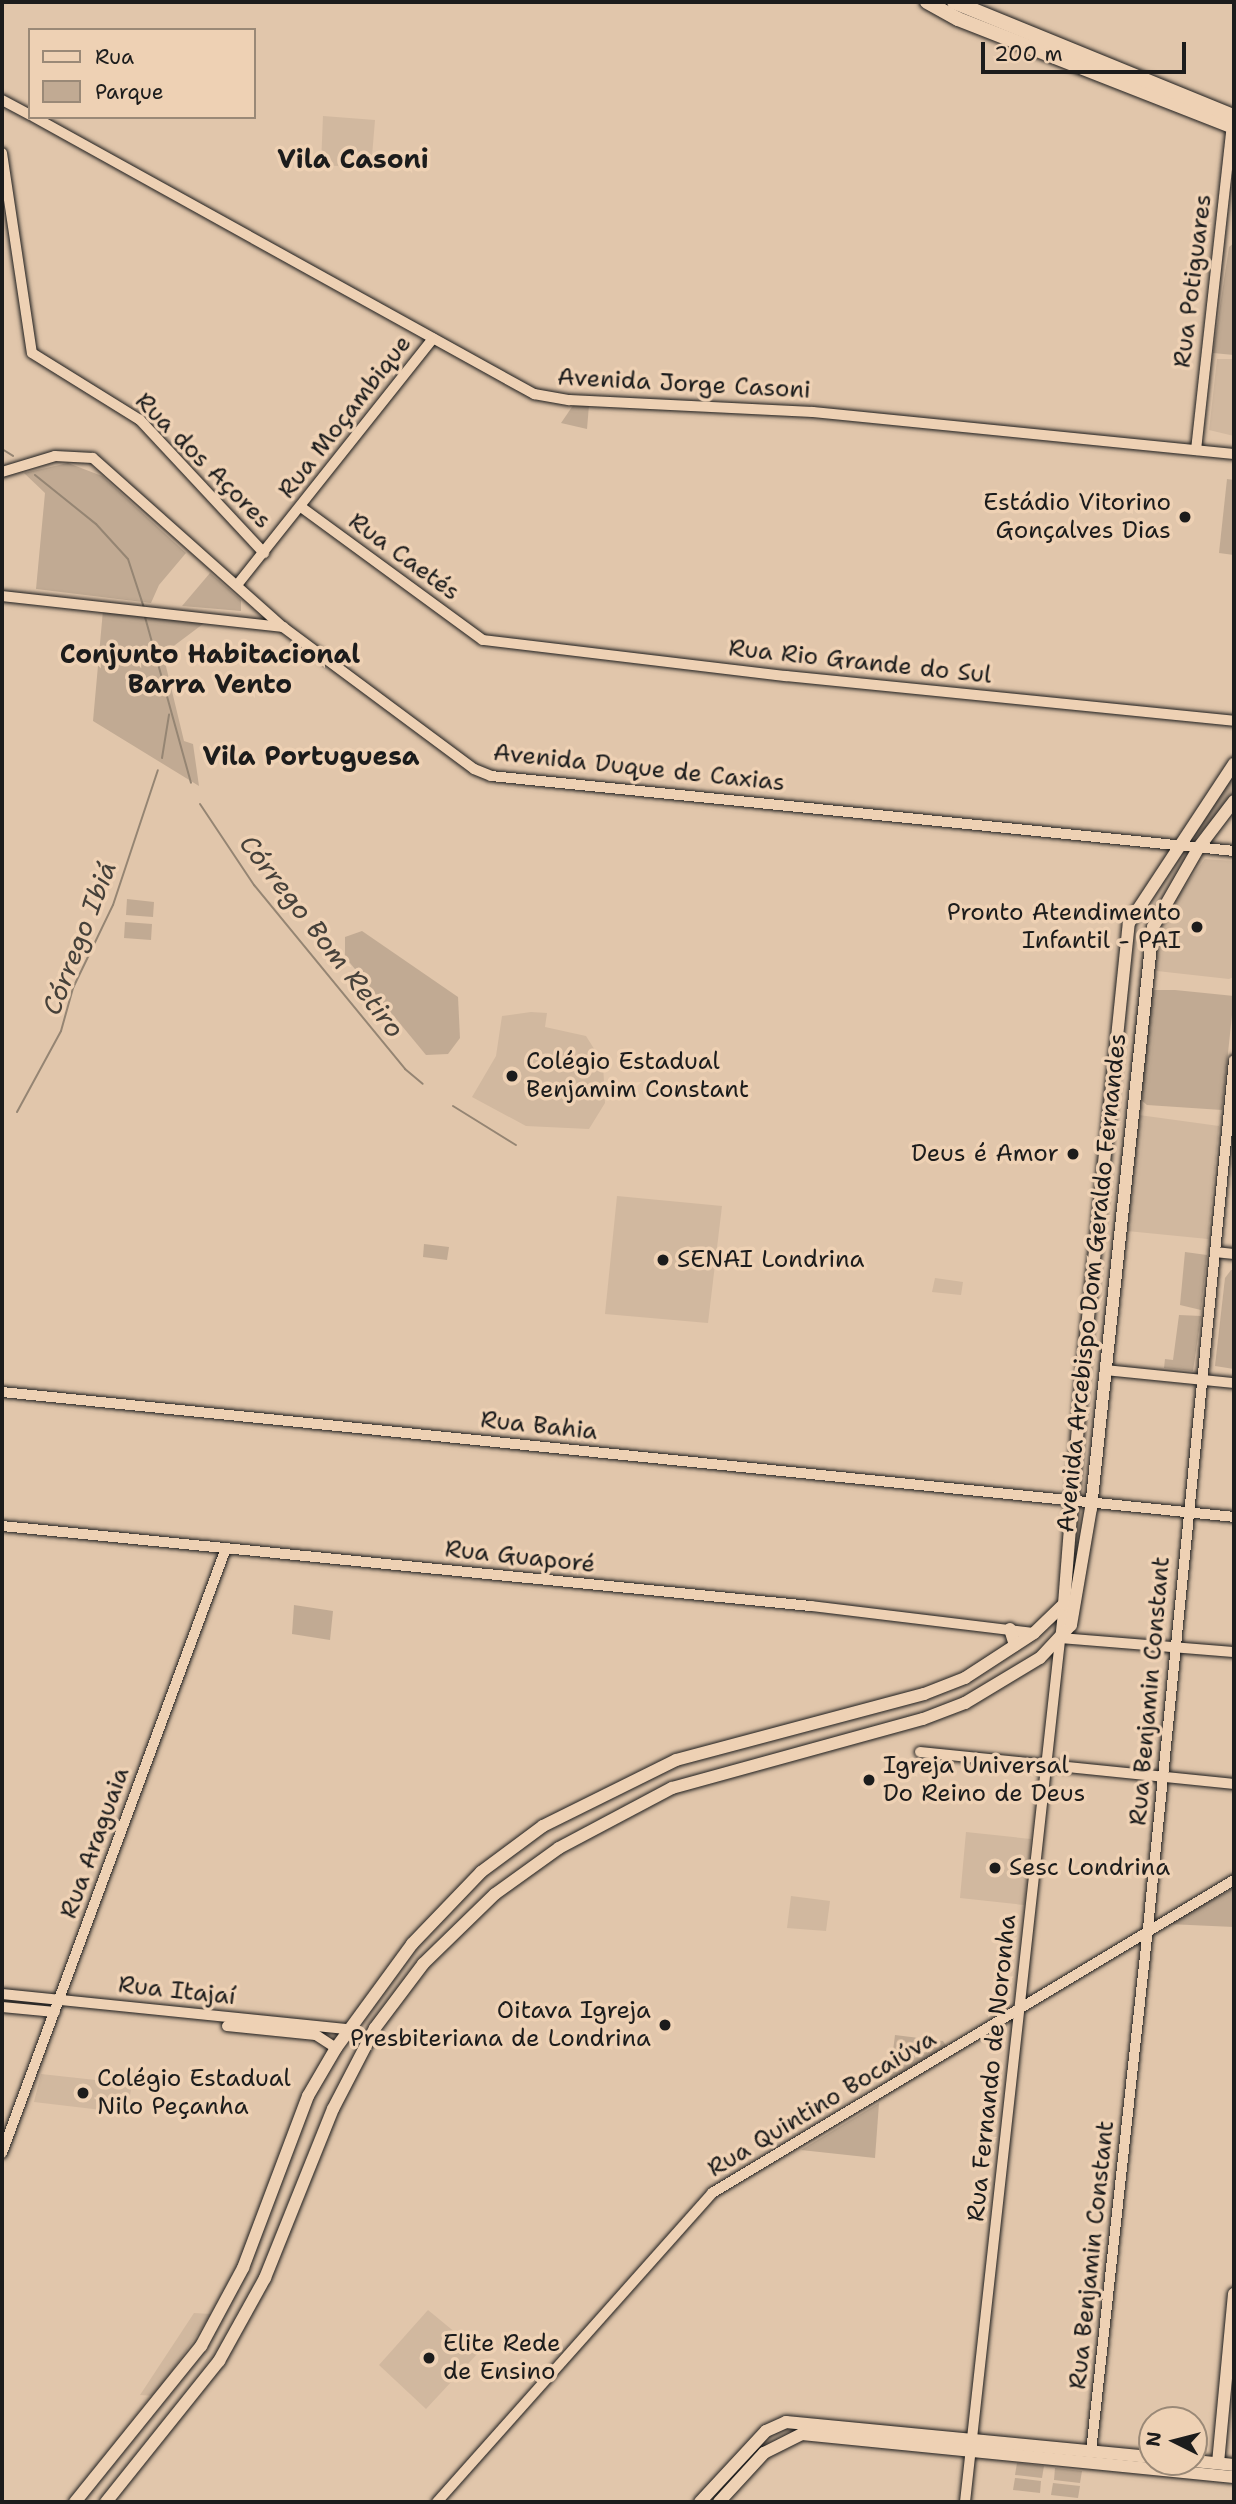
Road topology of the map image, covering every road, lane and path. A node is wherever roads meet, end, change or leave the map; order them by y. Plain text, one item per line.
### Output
1 (927, 2) edge
2 (954, 2) edge
3 (5, 103) edge
4 (28, 114) edge
5 (37, 119) edge
6 (1233, 121) edge
7 (2, 153) edge
8 (433, 340) junction
9 (1196, 450) junction
10 (1234, 454) edge
11 (2, 472) edge
12 (301, 507) junction
13 (264, 553) junction
14 (237, 585) junction
15 (2, 596) edge
16 (283, 626) junction
17 (483, 640) joint
18 (1234, 721) edge
19 (1234, 764) edge
20 (1234, 801) edge
21 (1179, 845) junction
22 (1199, 847) junction
23 (1234, 850) edge
24 (1234, 1060) edge
25 (1215, 1252) junction
26 (1234, 1254) edge
27 (1105, 1370) junction
28 (1202, 1380) junction
29 (1234, 1383) edge
30 (1081, 1386) junction
31 (2, 1392) edge
32 (1093, 1489) junction
33 (1073, 1500) junction
34 (1092, 1503) junction
35 (1188, 1513) junction
36 (1234, 1517) edge
37 (2, 1526) edge
38 (226, 1548) junction
39 (1064, 1604) junction
40 (1010, 1629) junction
41 (1034, 1633) junction
42 (1059, 1638) junction
43 (1016, 1645) junction
44 (1175, 1647) junction
45 (1234, 1652) edge
46 (920, 1752) dead end
47 (1045, 1764) junction
48 (1162, 1776) junction
49 (1234, 1784) edge
50 (1234, 1880) edge
51 (1148, 1928) junction
52 (2, 1994) edge
53 (60, 2000) junction
54 (2, 2007) edge
55 (1019, 2010) junction
56 (55, 2012) junction
57 (227, 2026) dead end
58 (348, 2029) junction
59 (336, 2048) junction
60 (2, 2152) edge
61 (1234, 2294) edge
62 (831, 2426) junction
63 (838, 2438) junction
64 (972, 2446) junction
65 (1091, 2452) junction
66 (1138, 2457) edge
67 (1234, 2465) edge
68 (1208, 2466) edge
69 (1225, 2472) edge
70 (75, 2502) edge
71 (106, 2502) edge
72 (436, 2502) edge
73 (700, 2502) edge
74 (719, 2502) edge
75 (965, 2502) edge

1 - 6 highway
2 - 6 highway
3 - 4 street, Avenida Jorge Casoni
5 - 8 street, Avenida Jorge Casoni
6 - 9 street, Rua Potiguares
7 - 13 street, Rua dos Açores
8 - 9 street, Avenida Jorge Casoni
8 - 12 street, Rua Moçambique
9 - 10 street, Avenida Jorge Casoni
11 - 14 street, Avenida Duque de Caxias
12 - 13 street, Rua Moçambique
12 - 17 street, Rua Caetés
13 - 14 street, Rua Moçambique
14 - 16 street, Avenida Duque de Caxias
15 - 16 street
16 - 21 street, Avenida Duque de Caxias
17 - 18 street, Rua Rio Grande do Sul
19 - 21 main road
20 - 22 main road
21 - 22 street, Avenida Duque de Caxias
21 - 30 main road, Avenida Arcebispo Dom Geraldo Fernandes
22 - 23 street, Avenida Duque de Caxias
22 - 27 main road, Avenida Arcebispo Dom Geraldo Fernandes
24 - 25 street, Rua Benjamin Constant
25 - 26 street
25 - 28 street, Rua Benjamin Constant
27 - 28 street
27 - 32 main road, Avenida Arcebispo Dom Geraldo Fernandes
28 - 29 street
28 - 35 street, Rua Benjamin Constant
30 - 32 main road
30 - 33 main road, Avenida Arcebispo Dom Geraldo Fernandes
31 - 33 street, Rua Bahia
32 - 34 main road, Avenida Arcebispo Dom Geraldo Fernandes
33 - 34 street, Rua Bahia
33 - 39 main road, Avenida Arcebispo Dom Geraldo Fernandes
34 - 35 street, Rua Bahia
34 - 42 main road, Avenida Arcebispo Dom Geraldo Fernandes
35 - 36 street, Rua Bahia
35 - 44 street, Rua Benjamin Constant
37 - 38 street, Rua Guaporé
38 - 40 street, Rua Guaporé
38 - 53 street, Rua Araguaia
39 - 41 main road
39 - 42 street, Avenida Arcebispo Dom Geraldo Fernandes
40 - 41 street, Rua Guaporé
40 - 43 main road
41 - 43 main road
42 - 44 street
42 - 47 street, Rua Fernando de Noronha
42 - 71 main road, Avenida Arcebispo Dom Geraldo Fernandes
43 - 58 main road
44 - 45 street
44 - 48 street, Rua Benjamin Constant
46 - 47 street
47 - 48 street
47 - 55 street, Rua Fernando de Noronha
48 - 49 street
48 - 51 street, Rua Benjamin Constant
50 - 51 street, Rua Quintino Bocaiúva
51 - 55 street, Rua Quintino Bocaiúva
51 - 65 street, Rua Benjamin Constant
52 - 53 street, Rua Itajaí
53 - 56 street, Rua Araguaia
53 - 58 street, Rua Itajaí
54 - 56 street
55 - 64 street, Rua Fernando de Noronha
55 - 72 street, Rua Quintino Bocaiúva
56 - 60 street, Rua Araguaia
57 - 59 street, Rua Itajaí
58 - 59 main road
59 - 70 main road
61 - 69 main road
62 - 63 main road
62 - 64 main road
62 - 73 main road
63 - 64 main road
63 - 74 main road
64 - 65 main road
64 - 69 main road
64 - 75 street, Rua Fernando de Noronha
65 - 66 main road
67 - 69 main road
68 - 69 main road

